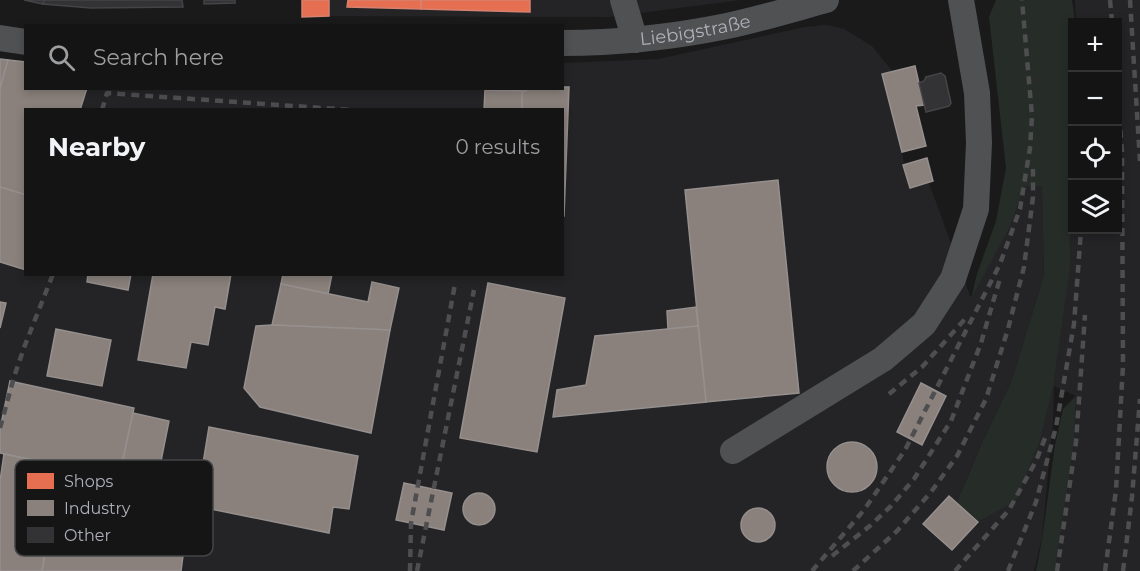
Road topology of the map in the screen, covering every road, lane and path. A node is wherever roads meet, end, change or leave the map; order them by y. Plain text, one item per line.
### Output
1 (624, 0) edge
2 (825, 0) edge
3 (961, 0) edge
4 (0, 38) edge
5 (635, 40) junction
6 (24, 42) edge
7 (564, 43) edge
8 (733, 451) dead end

1 - 5 street
2 - 5 street, Liebigstraße
3 - 8 street
4 - 6 street
5 - 7 street, Liebigstraße

